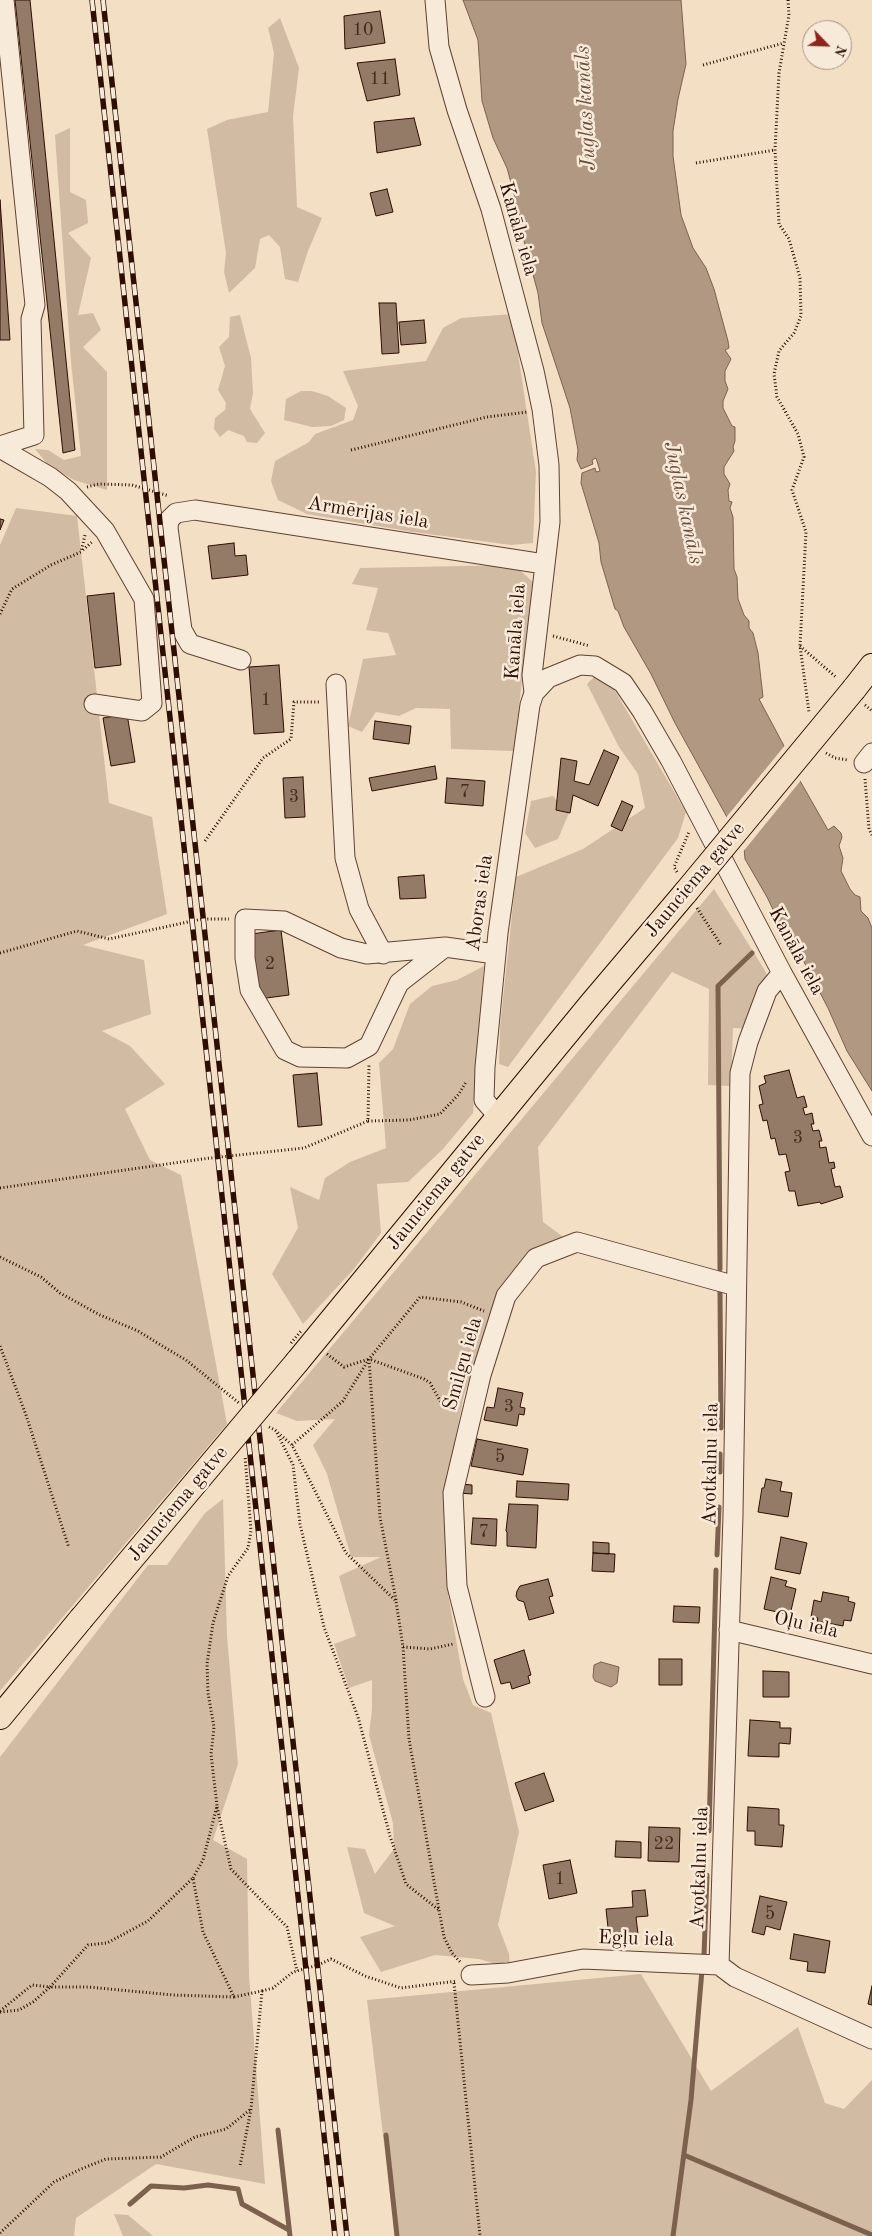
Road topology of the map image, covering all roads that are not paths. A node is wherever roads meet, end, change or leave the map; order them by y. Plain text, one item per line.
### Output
1 (4, 0) edge
2 (434, 0) edge
3 (0, 447) edge
4 (544, 564) junction
5 (242, 660) dead end
6 (872, 666) edge
7 (336, 693) road end
8 (534, 693) junction
9 (94, 704) dead end
10 (444, 947) junction
11 (383, 954) junction
12 (496, 954) junction
13 (782, 973) junction
14 (498, 1116) junction
15 (872, 1136) edge
16 (736, 1286) junction
17 (729, 1630) junction
18 (872, 1664) edge
19 (486, 1697) dead end
20 (0, 1717) edge
21 (719, 1965) junction
22 (471, 1975) road end
23 (872, 2039) edge

1 - 3 street
2 - 4 street, Kanāla iela
3 - 9 street
4 - 5 street, Armērijas iela
4 - 8 street, Kanāla iela
6 - 14 main road, Jaunciema gatve, bridge
7 - 11 street
8 - 12 street, Aboras iela
8 - 13 street, Kanāla iela
10 - 11 street
10 - 11 street
10 - 12 street
12 - 14 street, Aboras iela
13 - 15 street, Kanāla iela
13 - 16 street, Avotkalnu iela
14 - 20 main road, Jaunciema gatve, bridge
16 - 17 street, Avotkalnu iela
16 - 19 street, Smilgu iela
17 - 18 street, Oļu iela
17 - 21 street, Avotkalnu iela
21 - 22 street, Egļu iela
21 - 23 street

